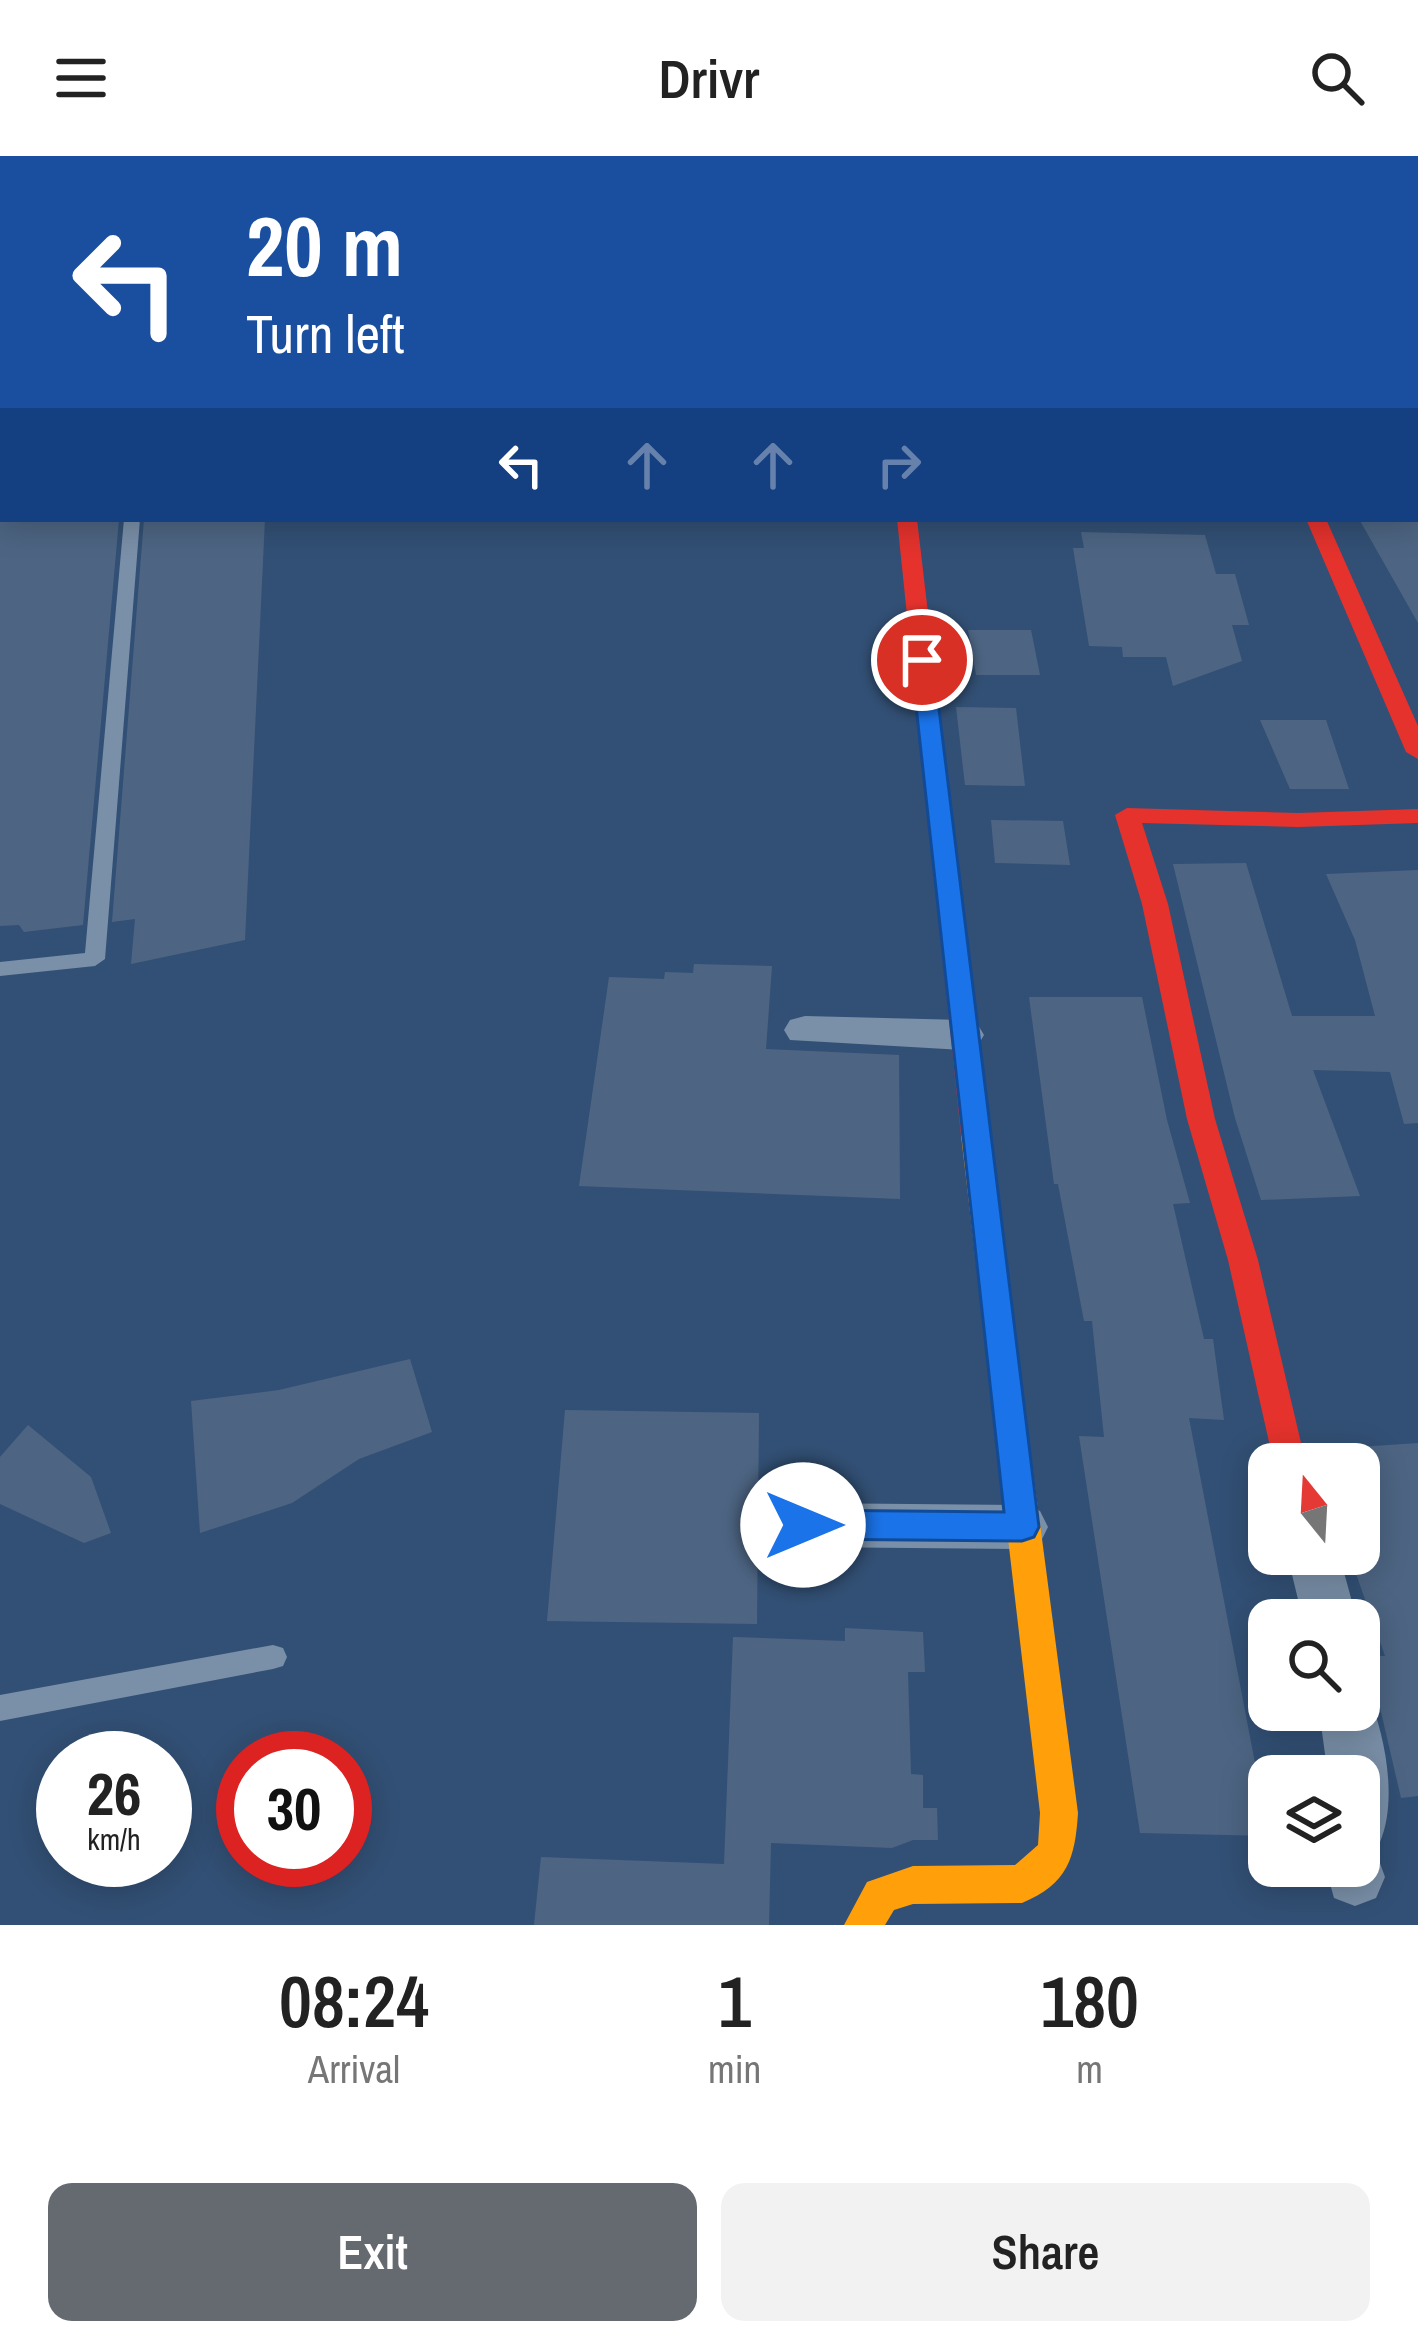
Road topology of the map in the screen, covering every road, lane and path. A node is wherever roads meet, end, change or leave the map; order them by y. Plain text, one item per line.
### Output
1 (132, 522) edge
2 (907, 522) edge
3 (1317, 522) edge
4 (1418, 752) edge
5 (1418, 816) edge
6 (0, 969) edge
7 (805, 1030) dead end
8 (964, 1035) junction
9 (1285, 1443) edge
10 (803, 1525) dead end
11 (1022, 1527) junction
12 (272, 1657) dead end
13 (0, 1708) edge
14 (863, 1925) edge

1 - 6 lane
2 - 8 street
3 - 4 street
5 - 9 street
7 - 8 street
8 - 11 street
10 - 11 street
11 - 14 street
12 - 13 lane

